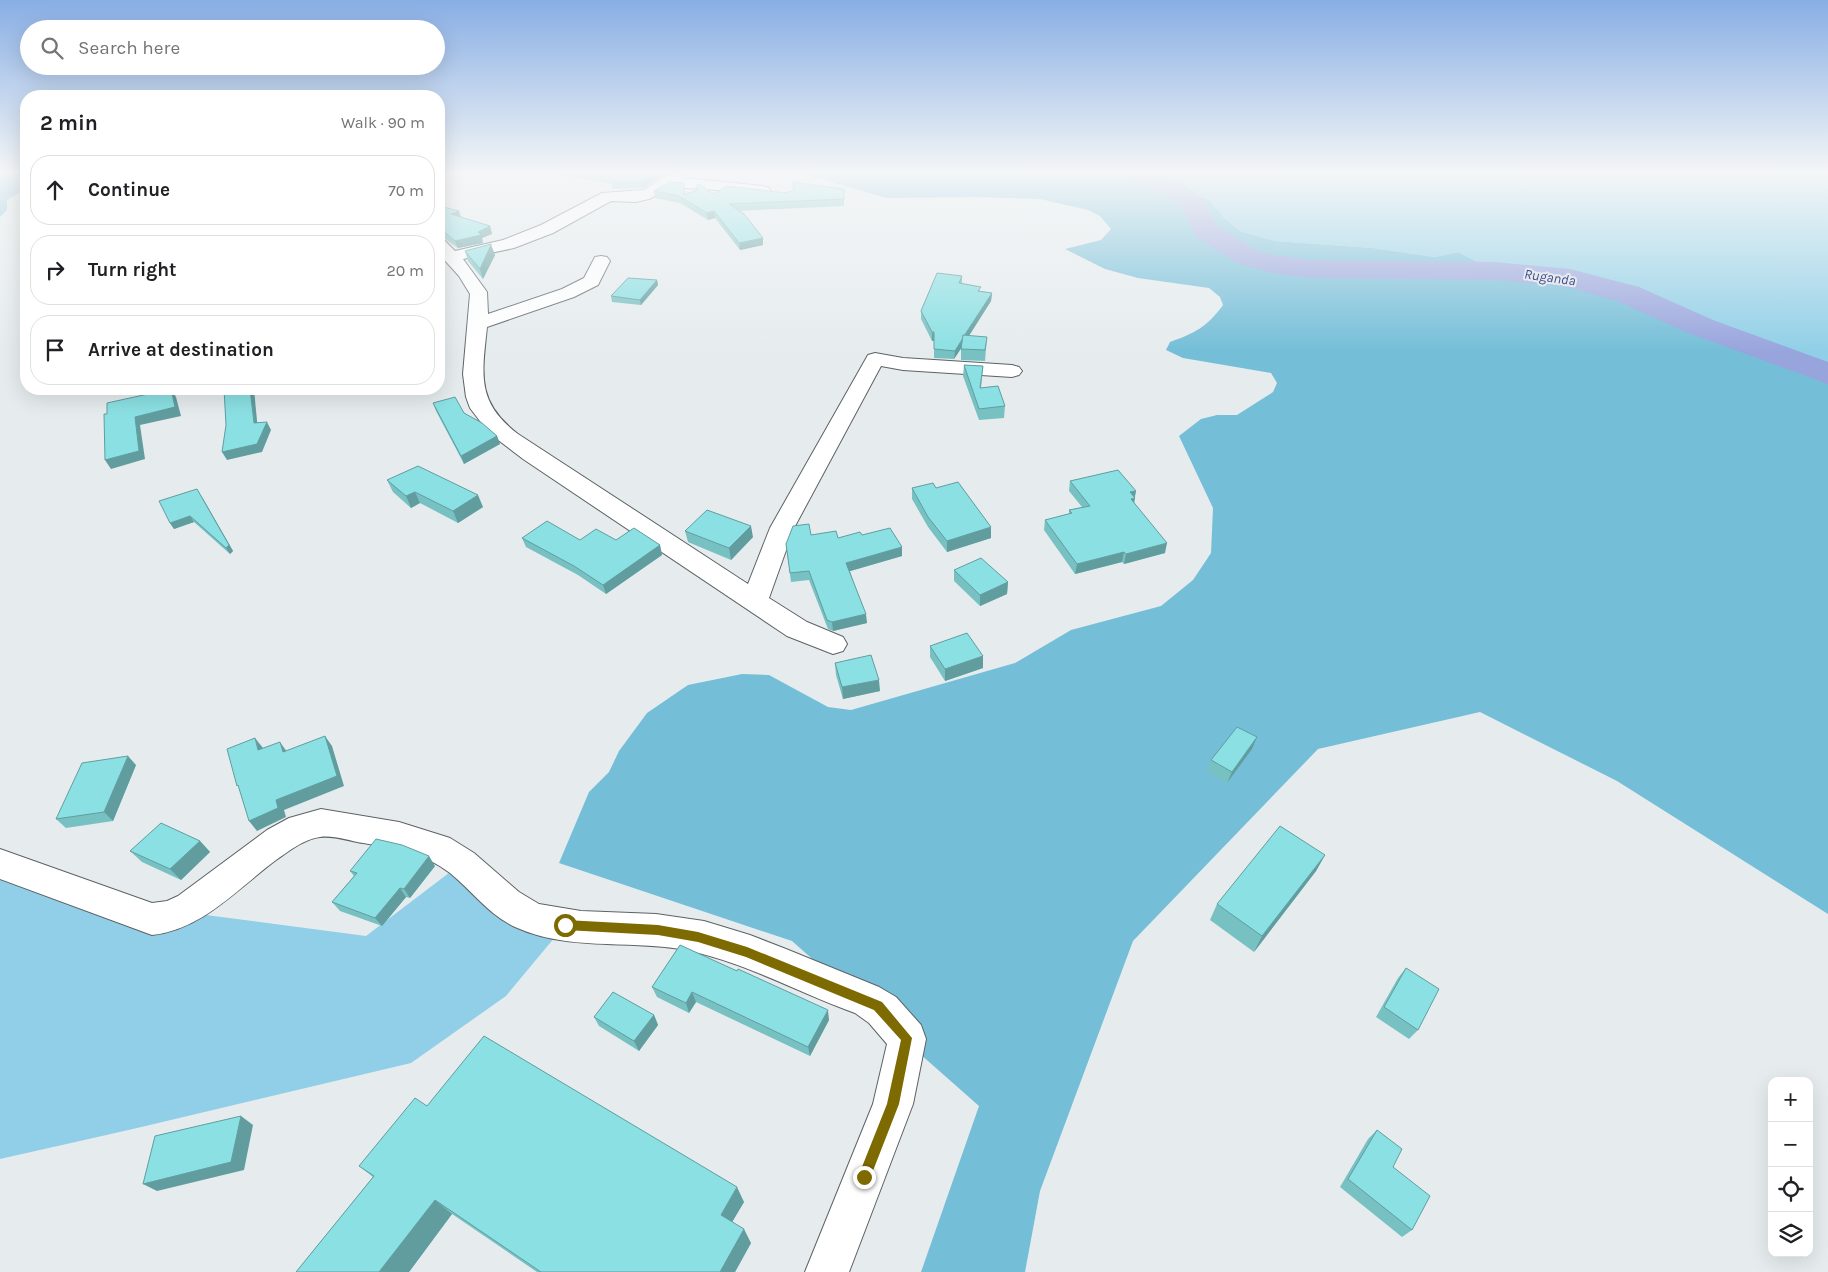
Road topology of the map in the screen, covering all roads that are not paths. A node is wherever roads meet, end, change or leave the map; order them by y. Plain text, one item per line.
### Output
1 (536, 233) edge
2 (446, 251) edge
3 (601, 261) dead end
4 (478, 324) junction
5 (1012, 371) dead end
6 (754, 601) junction
7 (833, 644) dead end
8 (0, 864) edge
9 (827, 1272) edge

1 - 2 street
2 - 4 street
3 - 4 street
4 - 6 street
5 - 6 street
6 - 7 street
8 - 9 street

